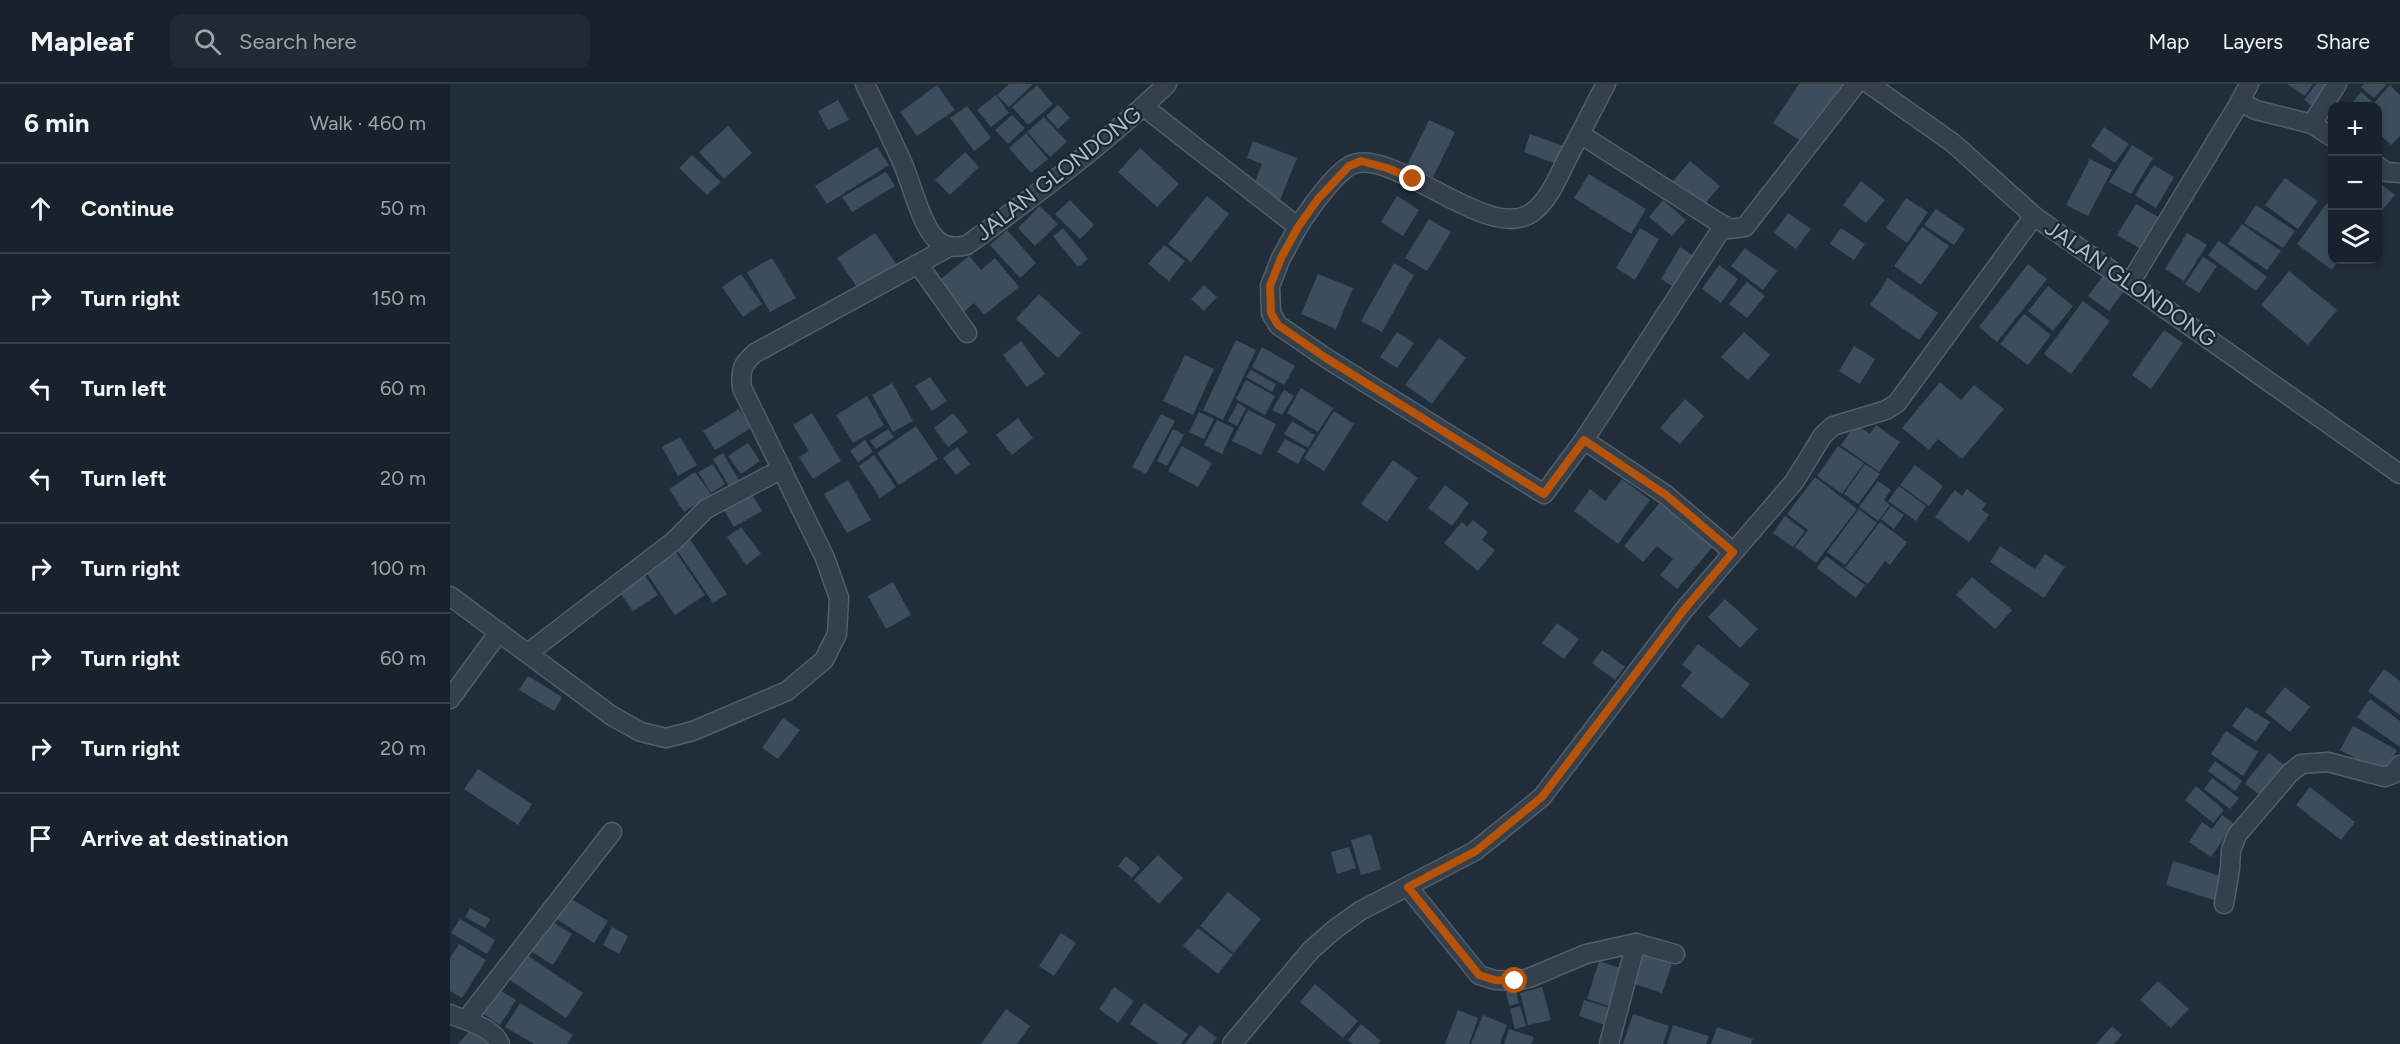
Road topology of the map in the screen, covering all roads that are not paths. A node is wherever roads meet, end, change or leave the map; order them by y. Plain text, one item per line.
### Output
1 (865, 84) edge
2 (1167, 84) edge
3 (1606, 84) edge
4 (1856, 84) edge
5 (1869, 84) edge
6 (2249, 84) edge
7 (2337, 84) edge
8 (2240, 102) junction
9 (1144, 107) junction
10 (2312, 124) junction
11 (1580, 134) junction
12 (2328, 134) edge
13 (2382, 169) edge
14 (2400, 173) edge
15 (2034, 216) junction
16 (1724, 225) junction
17 (1298, 227) junction
18 (949, 247) junction
19 (918, 264) junction
20 (2130, 283) junction
21 (967, 333) dead end
22 (1584, 440) junction
23 (782, 469) junction
24 (2400, 474) edge
25 (1733, 552) junction
26 (450, 596) edge
27 (499, 632) junction
28 (528, 653) junction
29 (450, 699) edge
30 (2400, 765) edge
31 (612, 832) dead end
32 (1408, 887) junction
33 (2224, 904) dead end
34 (1636, 943) junction
35 (1675, 954) dead end
36 (458, 1017) edge
37 (500, 1044) edge
38 (1232, 1044) edge
39 (1609, 1044) edge

1 - 18 street, JALAN GLONDONG
2 - 9 street, JALAN GLONDONG
3 - 11 street
4 - 16 street
5 - 15 street, JALAN GLONDONG
6 - 8 street
7 - 10 street
8 - 10 street
8 - 20 street
9 - 17 street
9 - 18 street, JALAN GLONDONG
10 - 12 street
11 - 16 street
11 - 17 street
13 - 14 street
15 - 20 street, JALAN GLONDONG
15 - 25 street
16 - 22 street
17 - 22 street
18 - 19 street
19 - 21 street
19 - 23 street
20 - 24 street, JALAN GLONDONG
22 - 25 street
23 - 28 street
23 - 28 street
25 - 32 street
26 - 27 street
27 - 28 street
27 - 29 street
30 - 33 street
31 - 36 street
32 - 34 street
32 - 38 street
34 - 35 street
34 - 39 street
36 - 37 street

